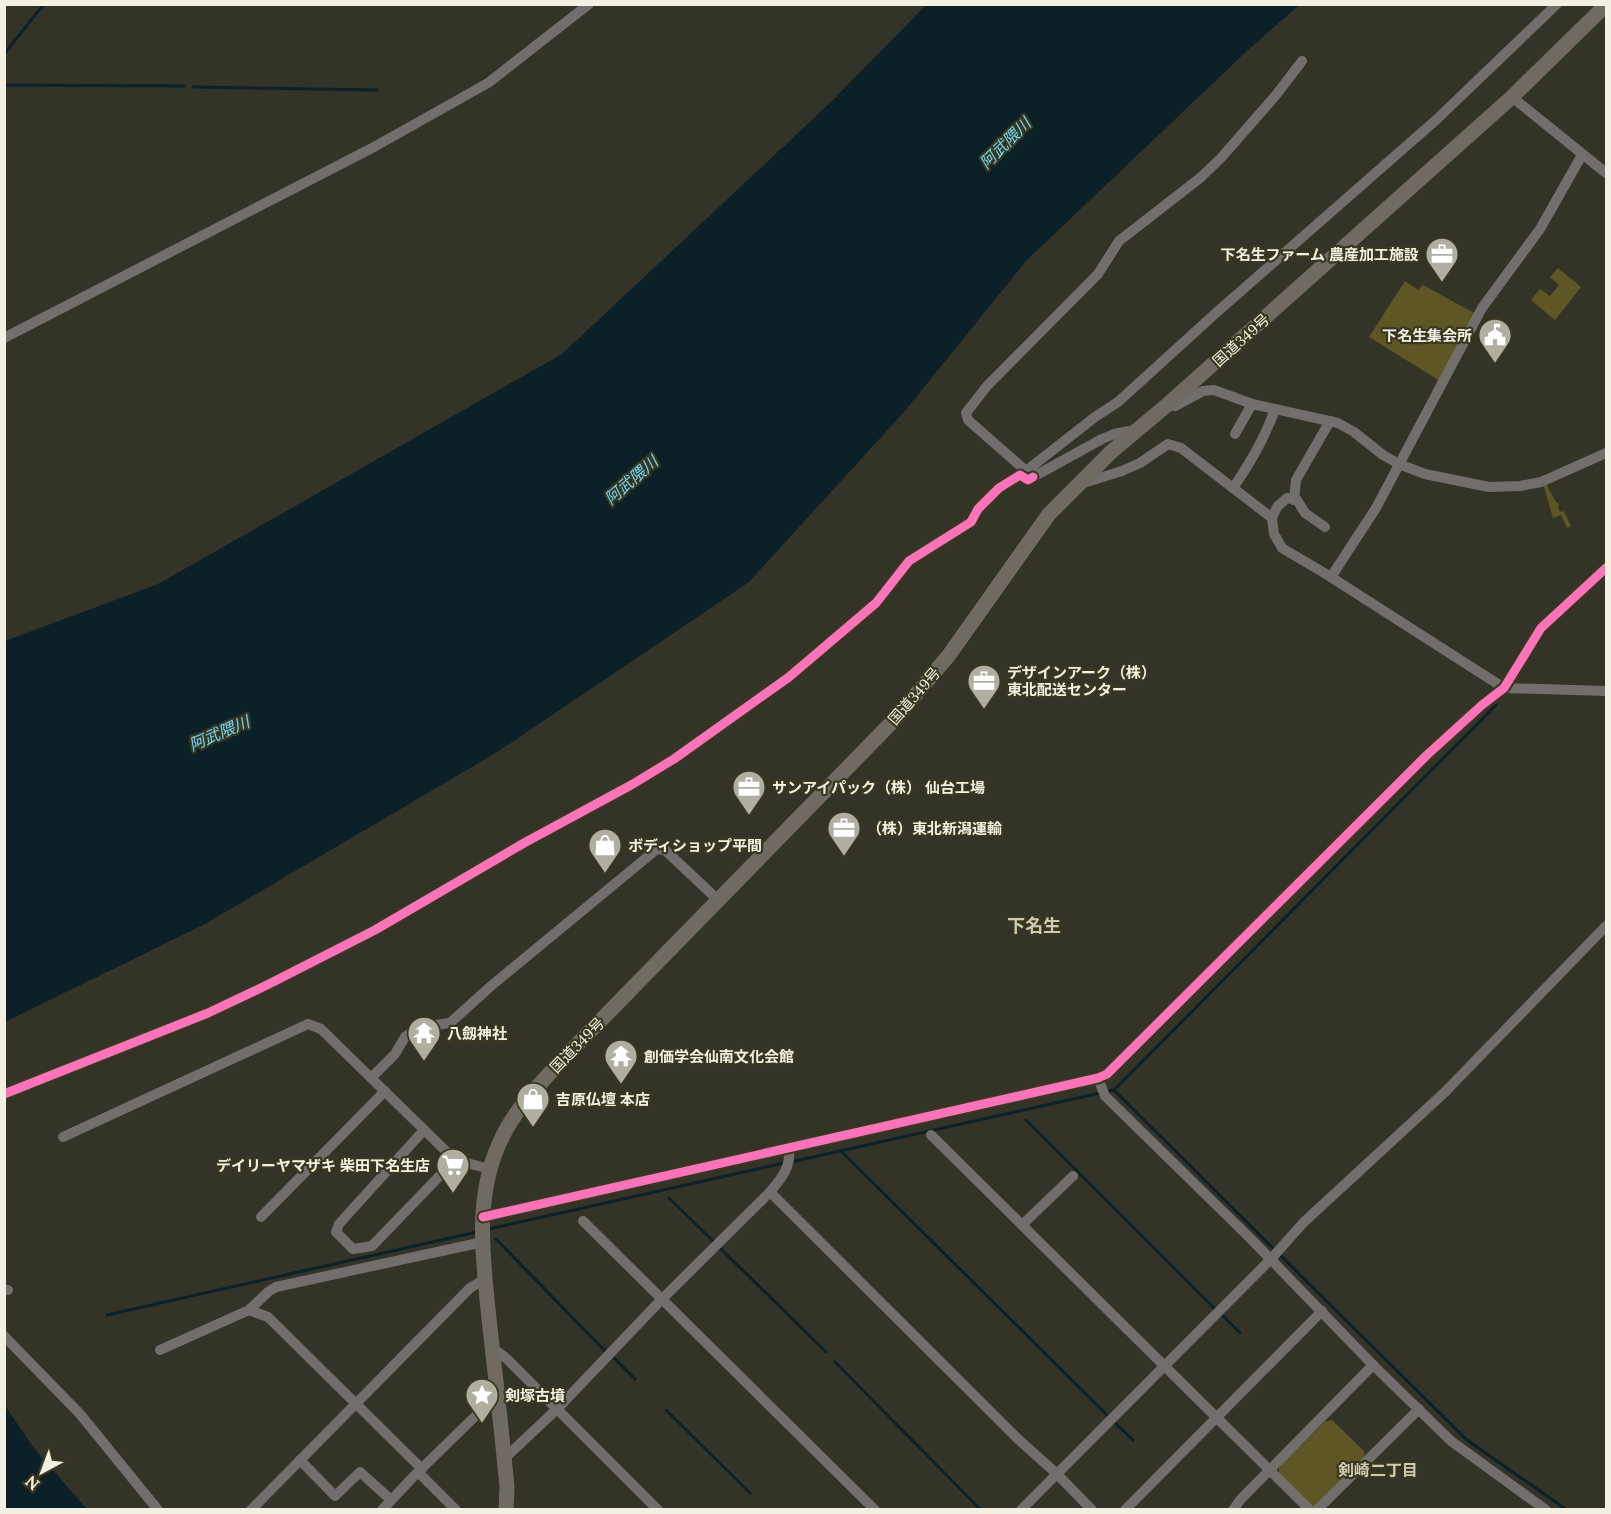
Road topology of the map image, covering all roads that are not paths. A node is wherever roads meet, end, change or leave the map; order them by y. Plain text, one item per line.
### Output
1 (589, 4) edge
2 (1557, 4) edge
3 (1606, 5) edge
4 (1302, 61) dead end
5 (1512, 97) junction
6 (1582, 154) junction
7 (1606, 173) edge
8 (4, 338) edge
9 (1252, 404) junction
10 (1167, 405) junction
11 (1275, 409) junction
12 (1330, 421) junction
13 (1138, 430) junction
14 (1235, 434) dead end
15 (1606, 453) edge
16 (1399, 464) junction
17 (1029, 474) junction
18 (1077, 484) junction
19 (1233, 488) junction
20 (1294, 500) junction
21 (1272, 518) junction
22 (1325, 527) dead end
23 (1606, 568) edge
24 (1331, 577) junction
25 (1504, 688) junction
26 (1606, 691) edge
27 (718, 900) junction
28 (1606, 926) edge
29 (371, 1078) junction
30 (1100, 1080) junction
31 (385, 1091) junction
32 (4, 1094) edge
33 (424, 1130) junction
34 (931, 1135) dead end
35 (63, 1137) dead end
36 (789, 1149) junction
37 (455, 1160) junction
38 (490, 1169) junction
39 (1073, 1176) dead end
40 (770, 1192) junction
41 (261, 1217) dead end
42 (483, 1219) junction
43 (583, 1221) dead end
44 (1022, 1225) junction
45 (483, 1240) junction
46 (1274, 1255) junction
47 (485, 1279) junction
48 (662, 1300) junction
49 (249, 1310) junction
50 (1322, 1311) junction
51 (4, 1336) edge
52 (492, 1347) junction
53 (160, 1350) dead end
54 (1163, 1365) junction
55 (1373, 1365) junction
56 (497, 1395) junction
57 (357, 1404) junction
58 (557, 1409) junction
59 (1419, 1409) junction
60 (1215, 1417) junction
61 (504, 1459) junction
62 (300, 1460) junction
63 (1269, 1470) junction
64 (420, 1471) junction
65 (1057, 1474) junction
66 (390, 1499) junction
67 (158, 1509) edge
68 (251, 1509) edge
69 (382, 1509) edge
70 (456, 1509) edge
71 (506, 1509) edge
72 (658, 1509) edge
73 (875, 1509) edge
74 (1021, 1509) edge
75 (1092, 1509) edge
76 (1125, 1509) edge
77 (1234, 1509) edge
78 (1310, 1509) edge
79 (1317, 1509) edge
80 (1546, 1509) edge

1 - 8 street
2 - 17 street
3 - 5 highway, 国道349号
4 - 17 street
5 - 6 street
5 - 10 highway, 国道349号
6 - 7 street
6 - 16 street
9 - 10 street
9 - 11 street
9 - 14 street
10 - 13 highway, 国道349号
11 - 12 street
11 - 19 street
12 - 16 street
12 - 20 street
13 - 17 street
13 - 18 highway, 国道349号
15 - 16 street
16 - 24 street
17 - 32 street
18 - 19 street
18 - 27 highway, 国道349号
19 - 21 street
20 - 21 street
20 - 22 street
21 - 24 street
23 - 25 street
24 - 25 street
25 - 26 street
25 - 30 street
27 - 29 street
27 - 38 highway, 国道349号
28 - 46 street
29 - 31 street
29 - 35 street
30 - 36 street
30 - 46 street
31 - 33 street
31 - 41 street
33 - 37 street
33 - 37 street
34 - 44 street
36 - 40 street
36 - 42 street
37 - 38 street
38 - 42 highway, 国道349号
39 - 44 street
40 - 48 street
40 - 65 street
42 - 45 highway, 国道349号
43 - 48 street
44 - 54 street
45 - 47 highway, 国道349号
45 - 49 street
46 - 50 street
46 - 54 street
47 - 52 highway, 国道349号
47 - 57 street
48 - 58 street
48 - 73 street
49 - 53 street
49 - 57 street
50 - 55 street
50 - 60 street
51 - 67 street
52 - 56 highway, 国道349号
52 - 58 street
54 - 60 street
54 - 65 street
55 - 59 street
55 - 63 street
56 - 61 highway, 国道349号
56 - 64 street
57 - 62 street
57 - 64 street
58 - 61 street
58 - 72 street
59 - 79 street
59 - 80 street
60 - 63 street
60 - 76 street
61 - 71 highway, 国道349号
62 - 66 street
62 - 68 street
63 - 77 street
63 - 78 street
64 - 66 street
64 - 70 street
65 - 74 street
65 - 75 street
66 - 69 street

